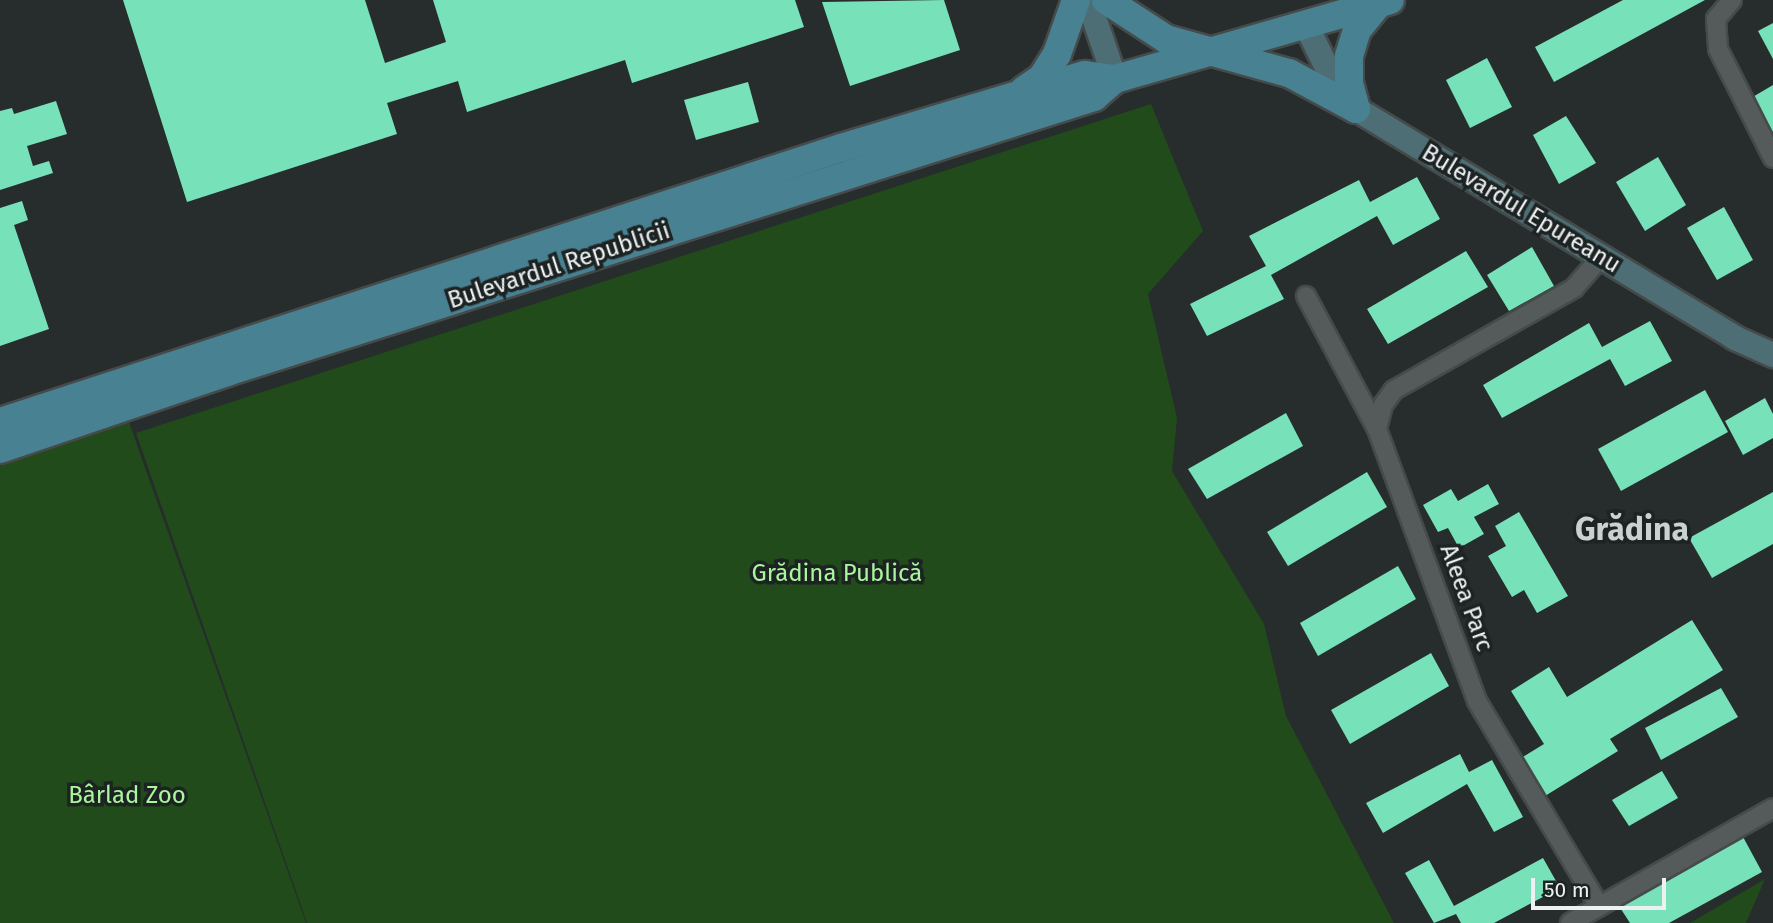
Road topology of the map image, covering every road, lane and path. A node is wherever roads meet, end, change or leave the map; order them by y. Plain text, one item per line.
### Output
1 (1076, 0) edge
2 (1088, 0) edge
3 (1106, 0) edge
4 (1732, 0) edge
5 (1384, 2) edge
6 (1306, 25) junction
7 (1210, 52) junction
8 (1115, 79) junction
9 (1016, 96) junction
10 (1356, 109) junction
11 (1773, 158) edge
12 (1601, 257) junction
13 (1306, 296) dead end
14 (1773, 355) edge
15 (0, 422) edge
16 (1377, 429) junction
17 (0, 449) edge
18 (1773, 808) edge
19 (1599, 906) junction
20 (1570, 923) edge

1 - 9 main road
2 - 8 main road
3 - 7 main road
4 - 11 street
5 - 6 main road, Bulevardul Republicii
5 - 10 main road
6 - 7 main road, Bulevardul Republicii
6 - 10 main road, Bulevardul Epureanu
7 - 8 main road, Bulevardul Republicii
7 - 10 main road
8 - 9 main road, Bulevardul Republicii
8 - 17 main road, Bulevardul Republicii
9 - 15 main road, Bulevardul Republicii
10 - 12 main road, Bulevardul Epureanu
12 - 14 main road, Bulevardul Epureanu
12 - 16 street
13 - 16 street, Aleea Parc
16 - 19 street, Aleea Parc
18 - 19 street
19 - 20 street

